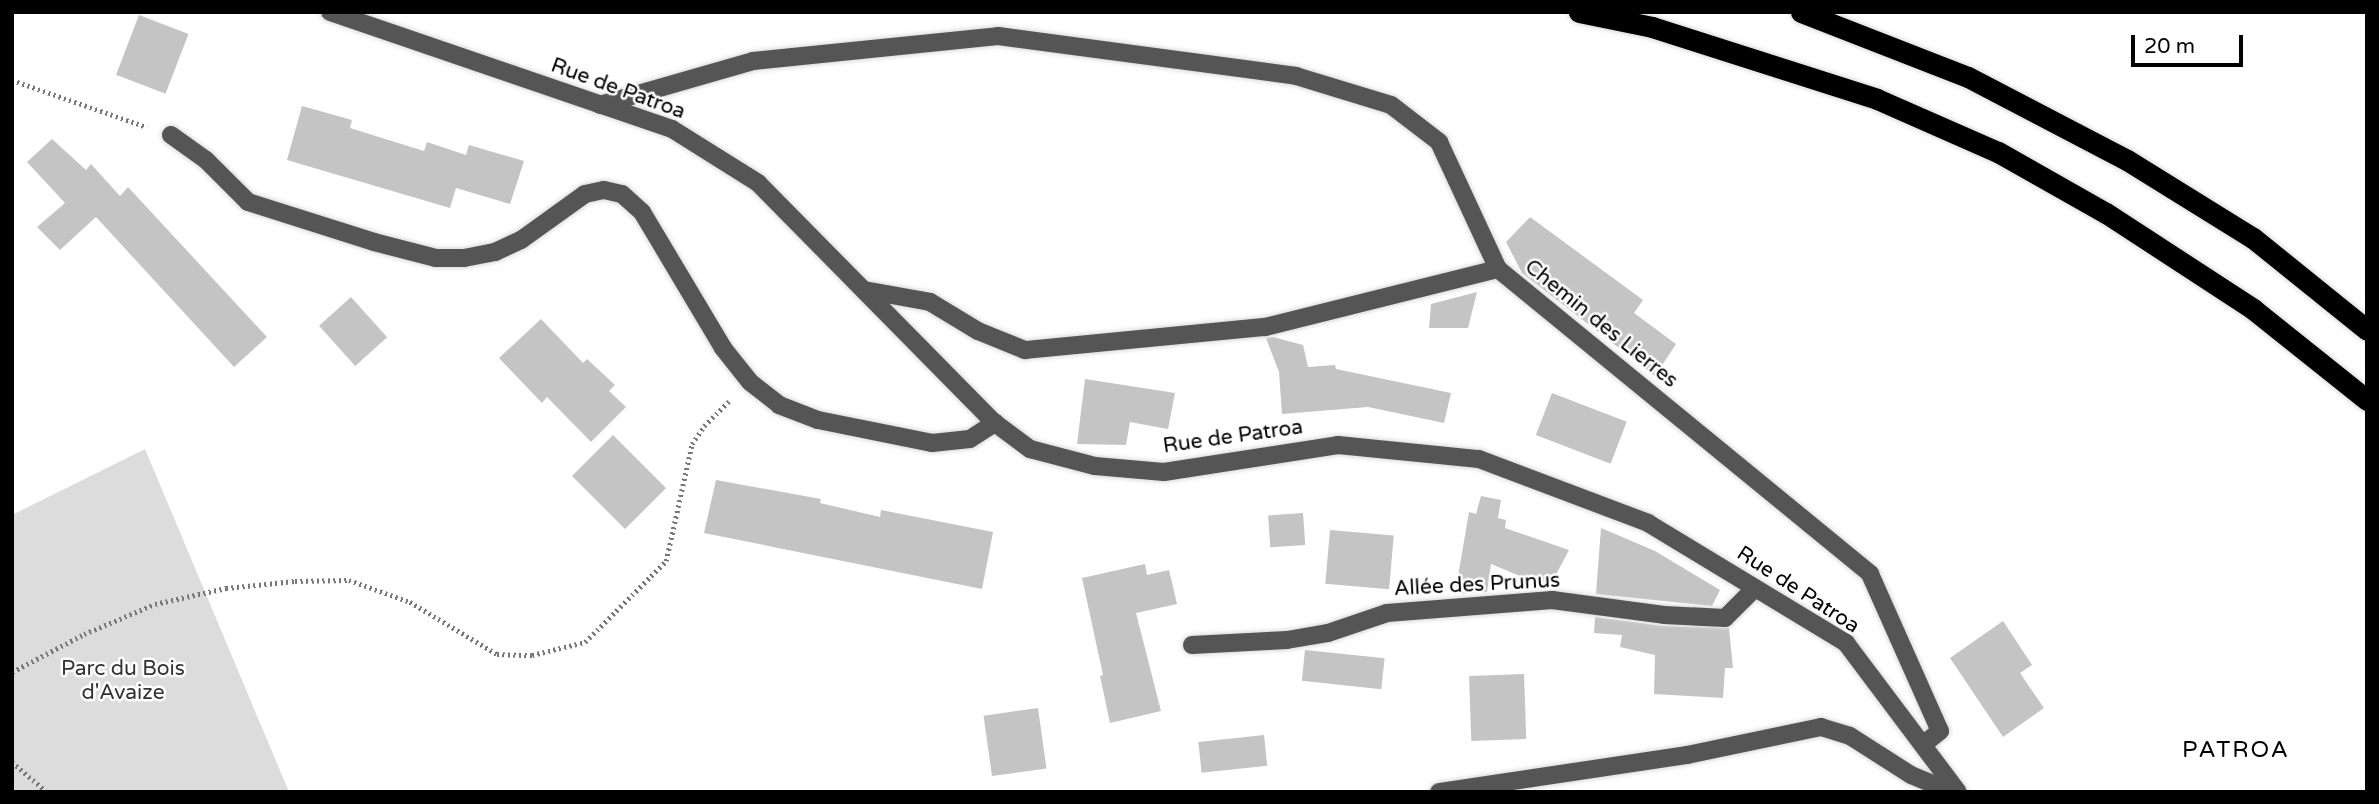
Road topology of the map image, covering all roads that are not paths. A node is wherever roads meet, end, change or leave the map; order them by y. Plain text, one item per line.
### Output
1 (330, 12) edge
2 (1579, 12) edge
3 (1801, 12) edge
4 (600, 105) junction
5 (171, 135) road end
6 (1498, 269) junction
7 (864, 290) junction
8 (2367, 330) edge
9 (2367, 400) edge
10 (995, 423) junction
11 (1755, 588) junction
12 (1192, 645) dead end
13 (1923, 746) junction
14 (1439, 792) edge
15 (1952, 792) edge
16 (1958, 792) edge

1 - 4 street, Rue de Patroa
2 - 9 highway
3 - 8 highway
4 - 6 street
4 - 7 street, Rue de Patroa
5 - 10 street
6 - 7 street, Chemin des Lierres
6 - 13 street, Chemin des Lierres
7 - 10 street, Rue de Patroa
10 - 11 street, Rue de Patroa
11 - 12 street, Allée des Prunus
11 - 13 street, Rue de Patroa
13 - 16 street, Rue de Patroa
14 - 15 street

